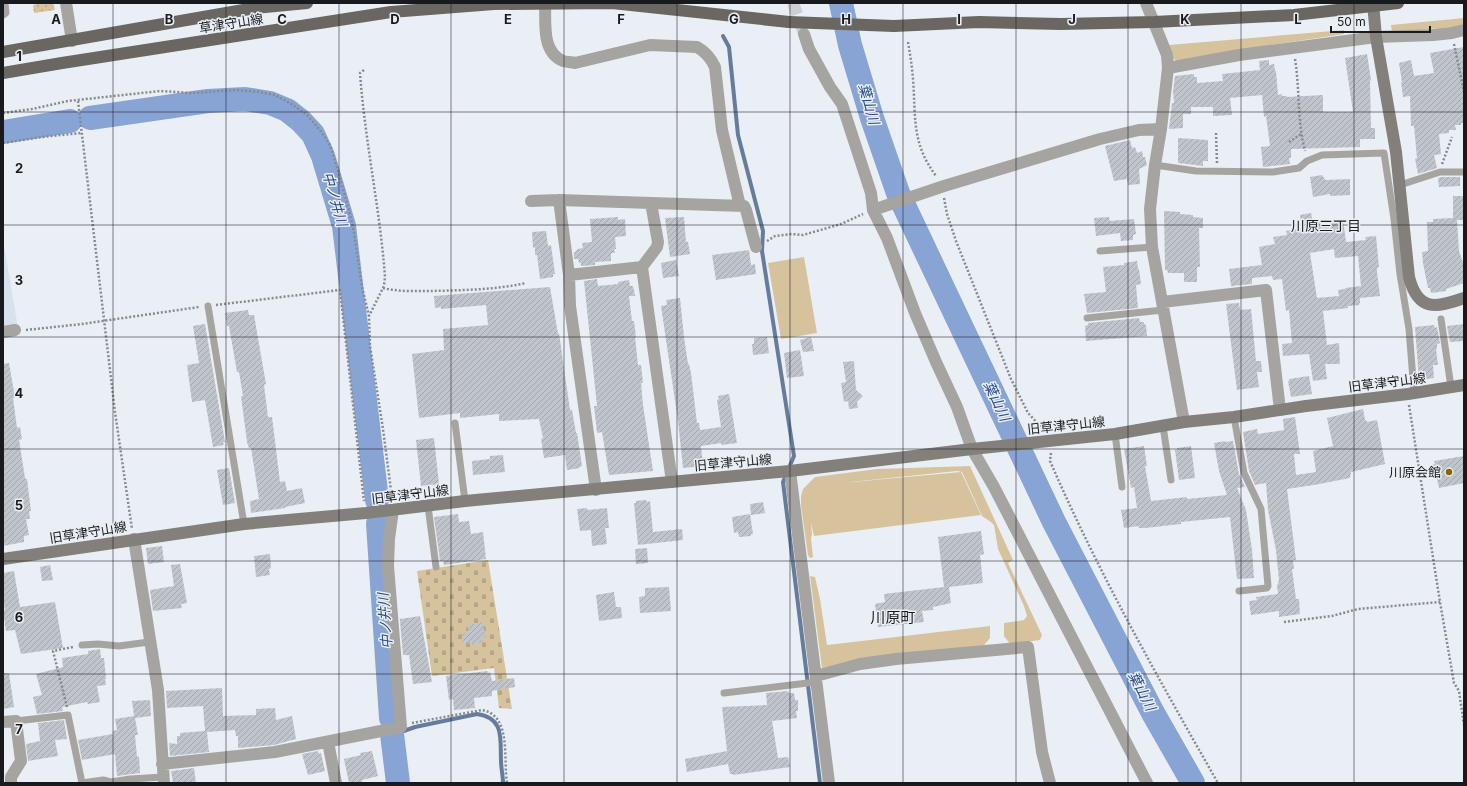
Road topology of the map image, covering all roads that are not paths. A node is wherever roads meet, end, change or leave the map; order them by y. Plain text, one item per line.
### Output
1 (5, 3) edge
2 (66, 3) edge
3 (307, 3) edge
4 (545, 3) edge
5 (1146, 3) edge
6 (1398, 3) edge
7 (1373, 4) edge
8 (255, 6) edge
9 (3, 15) edge
10 (1154, 22) junction
11 (1458, 31) edge
12 (804, 34) tunnel mouth
13 (1376, 37) junction
14 (72, 40) junction
15 (3, 52) edge
16 (1168, 68) junction
17 (3, 73) edge
18 (1161, 129) junction
19 (1155, 165) junction
20 (1464, 172) edge
21 (1400, 185) junction
22 (559, 200) junction
23 (531, 201) dead end
24 (651, 203) junction
25 (740, 206) junction
26 (873, 210) junction
27 (756, 246) road end
28 (1152, 247) junction
29 (1100, 251) dead end
30 (642, 267) junction
31 (569, 275) junction
32 (1464, 298) edge
33 (208, 306) road end
34 (1162, 306) junction
35 (1087, 318) dead end
36 (1441, 319) dead end
37 (1464, 385) edge
38 (1451, 387) junction
39 (1411, 393) junction
40 (1280, 410) junction
41 (1234, 417) junction
42 (1184, 422) junction
43 (455, 423) dead end
44 (1163, 426) junction
45 (1115, 434) junction
46 (975, 449) junction
47 (790, 471) junction
48 (1171, 480) dead end
49 (672, 482) junction
50 (1122, 487) dead end
51 (596, 490) junction
52 (465, 501) junction
53 (428, 506) junction
54 (393, 510) junction
55 (244, 524) junction
56 (134, 539) junction
57 (3, 559) edge
58 (436, 567) dead end
59 (1239, 591) dead end
60 (149, 642) junction
61 (82, 645) road end
62 (816, 679) junction
63 (724, 693) dead end
64 (16, 721) junction
65 (3, 722) edge
66 (328, 742) junction
67 (162, 764) junction
68 (164, 780) edge
69 (11, 783) edge
70 (336, 783) edge
71 (829, 783) edge
72 (1050, 783) edge
73 (1147, 783) edge

1 - 9 lane
2 - 14 street
3 - 8 main road, 草津守山線
4 - 10 main road, 草津守山線, bridge
4 - 17 main road, 草津守山線
4 - 25 street
5 - 10 street
6 - 7 main road, 草津守山線
7 - 10 main road, 草津守山線
7 - 13 street
8 - 14 main road, 草津守山線
10 - 16 street
11 - 13 street
12 - 26 street
13 - 16 street
13 - 21 street
14 - 15 main road, 草津守山線
16 - 18 street
18 - 19 street
18 - 26 street
19 - 28 street
19 - 39 lane
20 - 21 lane
21 - 32 street
22 - 23 street
22 - 24 street
22 - 31 street
24 - 25 street
24 - 30 street
25 - 27 street
26 - 46 street
28 - 29 lane
28 - 34 street
30 - 31 street
30 - 49 street
31 - 51 street
33 - 55 lane
34 - 35 lane
34 - 40 street
34 - 42 street
36 - 38 lane
37 - 38 street, 旧草津守山線
38 - 39 street, 旧草津守山線
39 - 40 street, 旧草津守山線
40 - 41 street, 旧草津守山線
41 - 42 street, 旧草津守山線
41 - 59 lane
42 - 44 street, 旧草津守山線
43 - 52 lane
44 - 45 street, 旧草津守山線
44 - 48 lane
45 - 46 street, 旧草津守山線
45 - 50 lane
46 - 47 street, 旧草津守山線
46 - 73 street
47 - 49 street, 旧草津守山線
47 - 62 street
49 - 51 street, 旧草津守山線
51 - 52 street, 旧草津守山線
52 - 53 street, 旧草津守山線
53 - 54 street, 旧草津守山線
53 - 58 lane
54 - 55 street, 旧草津守山線
54 - 66 street
55 - 56 street, 旧草津守山線
56 - 57 street, 旧草津守山線
56 - 60 street
60 - 61 lane
60 - 67 street
62 - 63 lane
62 - 71 street
62 - 72 street
64 - 65 street
64 - 68 lane
64 - 69 street
66 - 67 street
66 - 70 street
67 - 68 street

